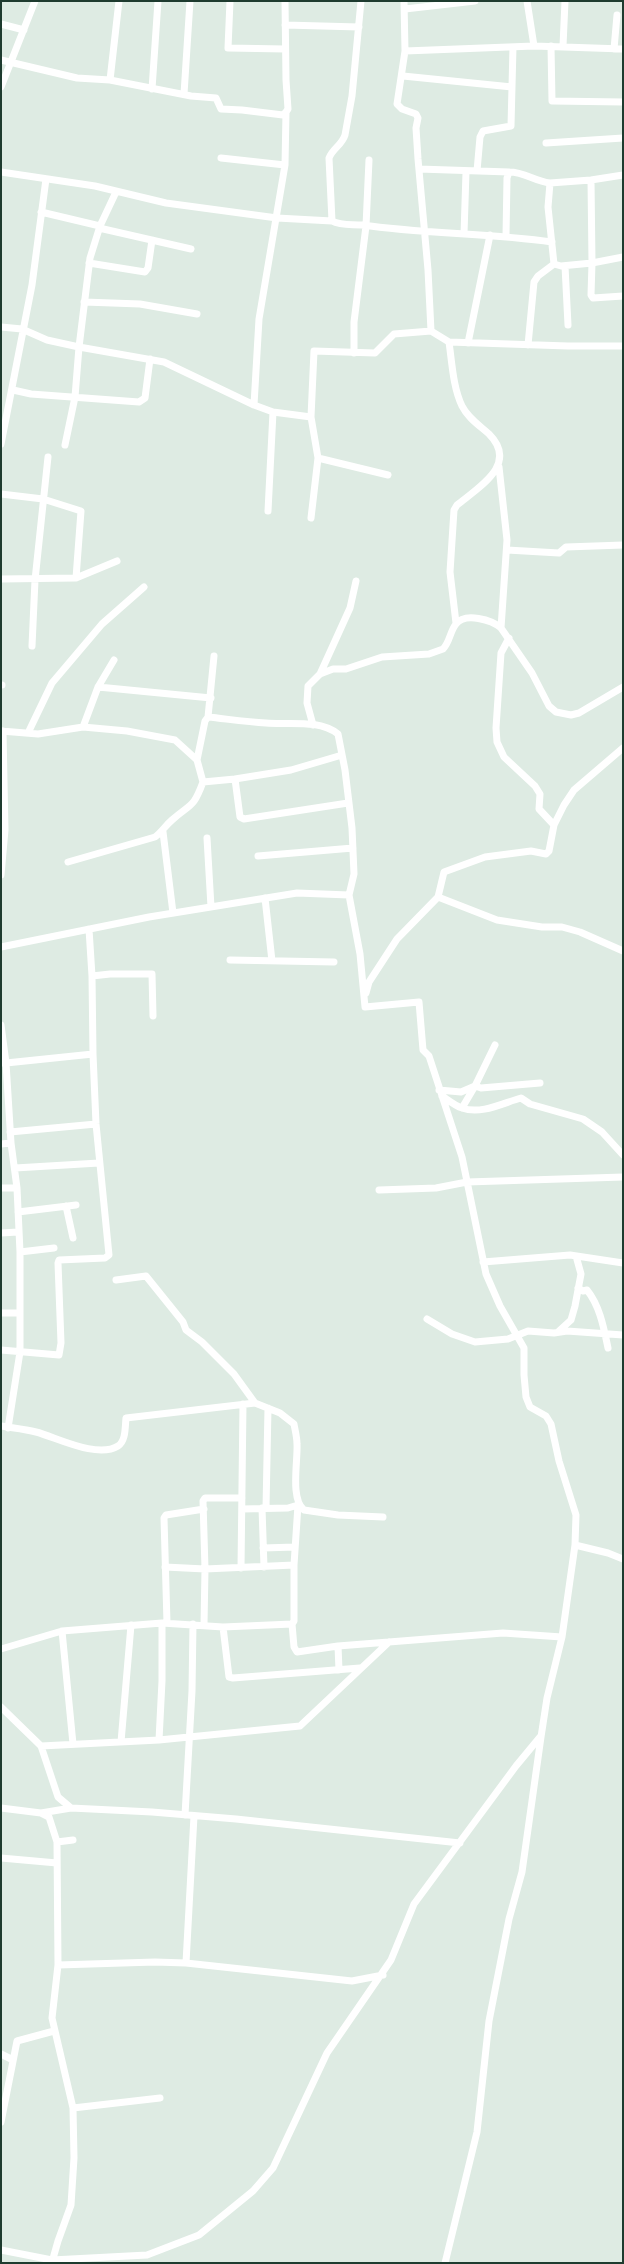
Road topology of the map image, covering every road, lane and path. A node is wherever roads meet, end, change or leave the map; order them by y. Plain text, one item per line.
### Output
1 (36, 1) edge
2 (119, 1) edge
3 (158, 1) edge
4 (190, 1) edge
5 (230, 1) edge
6 (285, 1) edge
7 (361, 1) edge
8 (475, 1) edge
9 (527, 1) edge
10 (565, 1) edge
11 (404, 5) edge
12 (617, 16) dead end
13 (1, 24) edge
14 (285, 25) junction
15 (359, 27) junction
16 (24, 30) junction
17 (534, 46) junction
18 (551, 46) junction
19 (563, 46) junction
20 (513, 47) junction
21 (285, 49) junction
22 (614, 49) junction
23 (623, 49) edge
24 (405, 51) junction
25 (1, 60) edge
26 (10, 64) junction
27 (403, 76) junction
28 (110, 80) junction
29 (1, 87) edge
30 (512, 87) junction
31 (152, 88) junction
32 (184, 94) junction
33 (623, 102) edge
34 (286, 112) junction
35 (623, 138) edge
36 (546, 143) dead end
37 (222, 158) dead end
38 (369, 160) dead end
39 (285, 166) junction
40 (419, 169) junction
41 (477, 171) junction
42 (1, 172) edge
43 (466, 172) junction
44 (509, 172) junction
45 (623, 175) edge
46 (46, 178) junction
47 (591, 180) junction
48 (550, 183) junction
49 (116, 192) junction
50 (41, 212) junction
51 (277, 218) junction
52 (332, 222) junction
53 (366, 226) junction
54 (100, 227) junction
55 (424, 231) junction
56 (464, 234) junction
57 (490, 235) junction
58 (506, 236) junction
59 (152, 240) junction
60 (552, 242) junction
61 (191, 250) dead end
62 (623, 257) edge
63 (592, 262) junction
64 (89, 263) junction
65 (554, 264) junction
66 (565, 266) junction
67 (623, 296) edge
68 (84, 302) junction
69 (197, 314) dead end
70 (568, 325) dead end
71 (1, 327) edge
72 (22, 329) junction
73 (431, 331) junction
74 (449, 342) junction
75 (468, 343) junction
76 (528, 345) junction
77 (623, 346) edge
78 (79, 347) junction
79 (354, 353) junction
80 (150, 359) junction
81 (13, 390) junction
82 (75, 397) junction
83 (254, 405) junction
84 (273, 412) junction
85 (311, 416) junction
86 (1, 444) edge
87 (65, 445) dead end
88 (48, 457) dead end
89 (318, 458) junction
90 (498, 467) junction
91 (388, 475) dead end
92 (1, 494) edge
93 (43, 499) junction
94 (268, 511) dead end
95 (311, 518) dead end
96 (623, 545) edge
97 (507, 550) junction
98 (117, 561) dead end
99 (76, 578) junction
100 (1, 579) edge
101 (34, 580) junction
102 (356, 581) dead end
103 (144, 587) dead end
104 (456, 623) junction
105 (501, 628) junction
106 (509, 638) junction
107 (32, 646) dead end
108 (214, 656) dead end
109 (114, 660) dead end
110 (320, 674) junction
111 (98, 687) junction
112 (623, 687) edge
113 (211, 698) junction
114 (208, 717) junction
115 (313, 725) junction
116 (83, 727) junction
117 (2, 731) edge
118 (28, 733) junction
119 (623, 748) edge
120 (342, 755) junction
121 (197, 760) junction
122 (235, 779) junction
123 (203, 782) junction
124 (348, 803) junction
125 (554, 825) junction
126 (163, 832) junction
127 (207, 838) dead end
128 (353, 848) junction
129 (258, 856) dead end
130 (68, 862) dead end
131 (1, 875) edge
132 (349, 895) junction
133 (438, 897) junction
134 (264, 898) junction
135 (211, 907) junction
136 (172, 913) junction
137 (89, 929) junction
138 (1, 947) edge
139 (623, 951) edge
140 (230, 960) dead end
141 (272, 961) junction
142 (334, 962) dead end
143 (92, 976) junction
144 (364, 1000) junction
145 (153, 1016) dead end
146 (1, 1026) edge
147 (495, 1045) dead end
148 (93, 1054) junction
149 (4, 1063) edge
150 (540, 1082) dead end
151 (475, 1086) junction
152 (440, 1093) junction
153 (4, 1099) edge
154 (462, 1108) junction
155 (96, 1124) junction
156 (10, 1132) junction
157 (11, 1143) junction
158 (1, 1144) edge
159 (623, 1155) edge
160 (99, 1163) junction
161 (15, 1168) junction
162 (623, 1178) edge
163 (467, 1182) junction
164 (1, 1188) edge
165 (17, 1188) junction
166 (379, 1190) dead end
167 (76, 1205) dead end
168 (66, 1206) junction
169 (18, 1212) junction
170 (18, 1232) junction
171 (1, 1234) edge
172 (73, 1238) dead end
173 (54, 1248) dead end
174 (20, 1252) junction
175 (576, 1256) junction
176 (483, 1262) junction
177 (623, 1263) edge
178 (116, 1280) dead end
179 (578, 1288) junction
180 (1, 1313) edge
181 (19, 1313) junction
182 (427, 1319) dead end
183 (558, 1332) junction
184 (605, 1333) junction
185 (516, 1335) junction
186 (623, 1335) edge
187 (608, 1348) dead end
188 (1, 1350) edge
189 (20, 1352) junction
190 (255, 1403) junction
191 (242, 1404) junction
192 (268, 1408) junction
193 (5, 1427) edge
194 (242, 1498) junction
195 (298, 1505) junction
196 (264, 1508) junction
197 (204, 1509) junction
198 (242, 1509) junction
199 (383, 1517) dead end
200 (575, 1546) junction
201 (296, 1547) junction
202 (263, 1548) junction
203 (623, 1559) edge
204 (294, 1565) junction
205 (165, 1567) junction
206 (264, 1567) junction
207 (241, 1568) junction
208 (205, 1569) junction
209 (164, 1623) junction
210 (193, 1624) junction
211 (292, 1624) junction
212 (204, 1625) junction
213 (130, 1626) junction
214 (223, 1627) junction
215 (62, 1632) junction
216 (562, 1637) junction
217 (389, 1642) junction
218 (338, 1646) junction
219 (1, 1649) edge
220 (360, 1668) junction
221 (339, 1670) junction
222 (1, 1707) edge
223 (189, 1737) junction
224 (540, 1737) junction
225 (159, 1740) junction
226 (121, 1742) junction
227 (72, 1744) junction
228 (41, 1746) junction
229 (1, 1808) edge
230 (71, 1808) junction
231 (41, 1813) junction
232 (185, 1815) junction
233 (194, 1816) junction
234 (74, 1840) dead end
235 (57, 1842) junction
236 (460, 1843) junction
237 (1, 1858) edge
238 (57, 1863) junction
239 (186, 1964) junction
240 (58, 1965) junction
241 (383, 1975) junction
242 (54, 2031) junction
243 (1, 2054) edge
244 (13, 2060) junction
245 (160, 2098) dead end
246 (73, 2108) junction
247 (1, 2122) edge
248 (1, 2250) edge
249 (52, 2261) edge
250 (445, 2263) edge

1 - 16 street
2 - 28 street
3 - 31 street
4 - 32 street
5 - 21 street
6 - 14 street
7 - 15 street
8 - 11 street
9 - 17 street
10 - 19 street
11 - 24 street
12 - 22 street
13 - 16 street
14 - 15 street
14 - 21 street
15 - 52 street
16 - 26 street
17 - 18 street
17 - 20 street
18 - 19 street
18 - 33 street
19 - 22 street
20 - 24 street
20 - 30 street
21 - 34 street
22 - 23 street
24 - 27 street
25 - 26 street
26 - 28 street
26 - 29 street
27 - 30 street
27 - 40 street
28 - 31 street
30 - 41 street
31 - 32 street
32 - 34 street
34 - 39 street
35 - 36 street
37 - 39 street
38 - 53 street
39 - 51 street
40 - 43 street
40 - 55 street
41 - 43 street
41 - 44 street
42 - 46 street
43 - 56 street
44 - 48 street
44 - 58 street
45 - 47 street
46 - 49 street
46 - 50 street
47 - 48 street
47 - 63 street
48 - 60 street
49 - 51 street
49 - 54 street
50 - 54 street
50 - 72 street
51 - 52 street
51 - 83 street
52 - 53 street
53 - 55 street
53 - 79 street
54 - 59 street
54 - 64 street
55 - 56 street
55 - 73 street
56 - 57 street
57 - 58 street
57 - 75 street
58 - 60 street
59 - 61 street
59 - 64 street
60 - 65 street
62 - 63 street
63 - 66 street
63 - 67 street
64 - 68 street
65 - 66 street
65 - 76 street
66 - 70 street
68 - 69 street
68 - 78 street
71 - 72 street
72 - 78 street
72 - 81 street
73 - 74 street
73 - 79 street
74 - 75 street
74 - 90 street
75 - 76 street
76 - 77 street
78 - 80 street
78 - 82 street
79 - 85 street
80 - 82 street
80 - 83 street
81 - 82 street
81 - 86 street
82 - 87 street
83 - 84 street
84 - 85 street
84 - 94 street
85 - 89 street
88 - 93 street
89 - 91 street
89 - 95 street
90 - 97 street
90 - 104 street
92 - 93 street
93 - 99 street
93 - 101 street
96 - 97 street
97 - 105 street
98 - 99 street
99 - 101 street
100 - 101 street
101 - 107 street
102 - 110 street
103 - 118 street
104 - 105 street
104 - 110 street
105 - 106 street
106 - 112 street
106 - 125 street
108 - 113 street
109 - 111 street
110 - 115 street
111 - 113 street
111 - 116 street
113 - 114 street
114 - 115 street
114 - 121 street
115 - 120 street
116 - 118 street
116 - 121 street
117 - 118 street
117 - 131 street
119 - 125 street
120 - 122 street
120 - 124 street
121 - 123 street
122 - 123 street
122 - 124 street
123 - 126 street
124 - 128 street
125 - 133 street
126 - 130 street
126 - 136 street
127 - 135 street
128 - 129 street
128 - 132 street
132 - 134 street
132 - 144 street
133 - 139 street
133 - 144 street
134 - 135 street
134 - 141 street
135 - 136 street
136 - 137 street
137 - 138 street
137 - 143 street
140 - 141 street
141 - 142 street
143 - 145 street
143 - 148 street
144 - 152 street
146 - 149 street
147 - 151 street
148 - 149 street
148 - 155 street
149 - 153 street
150 - 151 street
151 - 152 street
151 - 154 street
152 - 154 street
152 - 163 street
153 - 156 street
154 - 159 street
155 - 156 street
155 - 160 street
156 - 157 street
157 - 158 street
157 - 161 street
160 - 161 street
160 - 189 street
161 - 165 street
162 - 163 street
163 - 166 street
163 - 176 street
164 - 165 street
165 - 169 street
167 - 168 street
168 - 169 street
168 - 172 street
169 - 170 street
170 - 171 street
170 - 174 street
173 - 174 street
174 - 181 street
175 - 176 street
175 - 177 street
175 - 179 street
176 - 185 street
178 - 190 street
179 - 183 street
179 - 184 street
180 - 181 street
181 - 189 street
182 - 185 street
183 - 184 street
183 - 185 street
184 - 186 street
184 - 187 street
185 - 200 street
188 - 189 street
189 - 193 street
190 - 191 street
190 - 192 street
191 - 193 street
191 - 194 street
192 - 195 street
192 - 196 street
194 - 197 street
194 - 198 street
195 - 196 street
195 - 199 street
195 - 201 street
196 - 198 street
196 - 202 street
197 - 205 street
197 - 208 street
198 - 207 street
200 - 203 street
200 - 216 street
201 - 202 street
201 - 204 street
202 - 206 street
204 - 206 street
204 - 211 street
205 - 208 street
205 - 209 street
206 - 207 street
207 - 208 street
208 - 212 street
209 - 210 street
209 - 213 street
209 - 225 street
210 - 212 street
210 - 223 street
211 - 214 street
211 - 218 street
212 - 214 street
213 - 215 street
213 - 226 street
214 - 221 street
215 - 219 street
215 - 227 street
216 - 217 street
216 - 224 street
217 - 218 street
217 - 220 street
218 - 221 street
220 - 221 street
220 - 223 street
222 - 228 street
223 - 225 street
223 - 232 street
224 - 236 street
224 - 250 street
225 - 226 street
226 - 227 street
227 - 228 street
228 - 230 street
229 - 231 street
230 - 231 street
230 - 232 street
231 - 235 street
232 - 233 street
233 - 236 street
233 - 239 street
234 - 235 street
235 - 238 street
236 - 241 street
237 - 238 street
238 - 240 street
239 - 240 street
239 - 241 street
240 - 242 street
241 - 249 street
242 - 244 street
242 - 246 street
243 - 244 street
244 - 247 street
245 - 246 street
246 - 249 street
248 - 249 street

